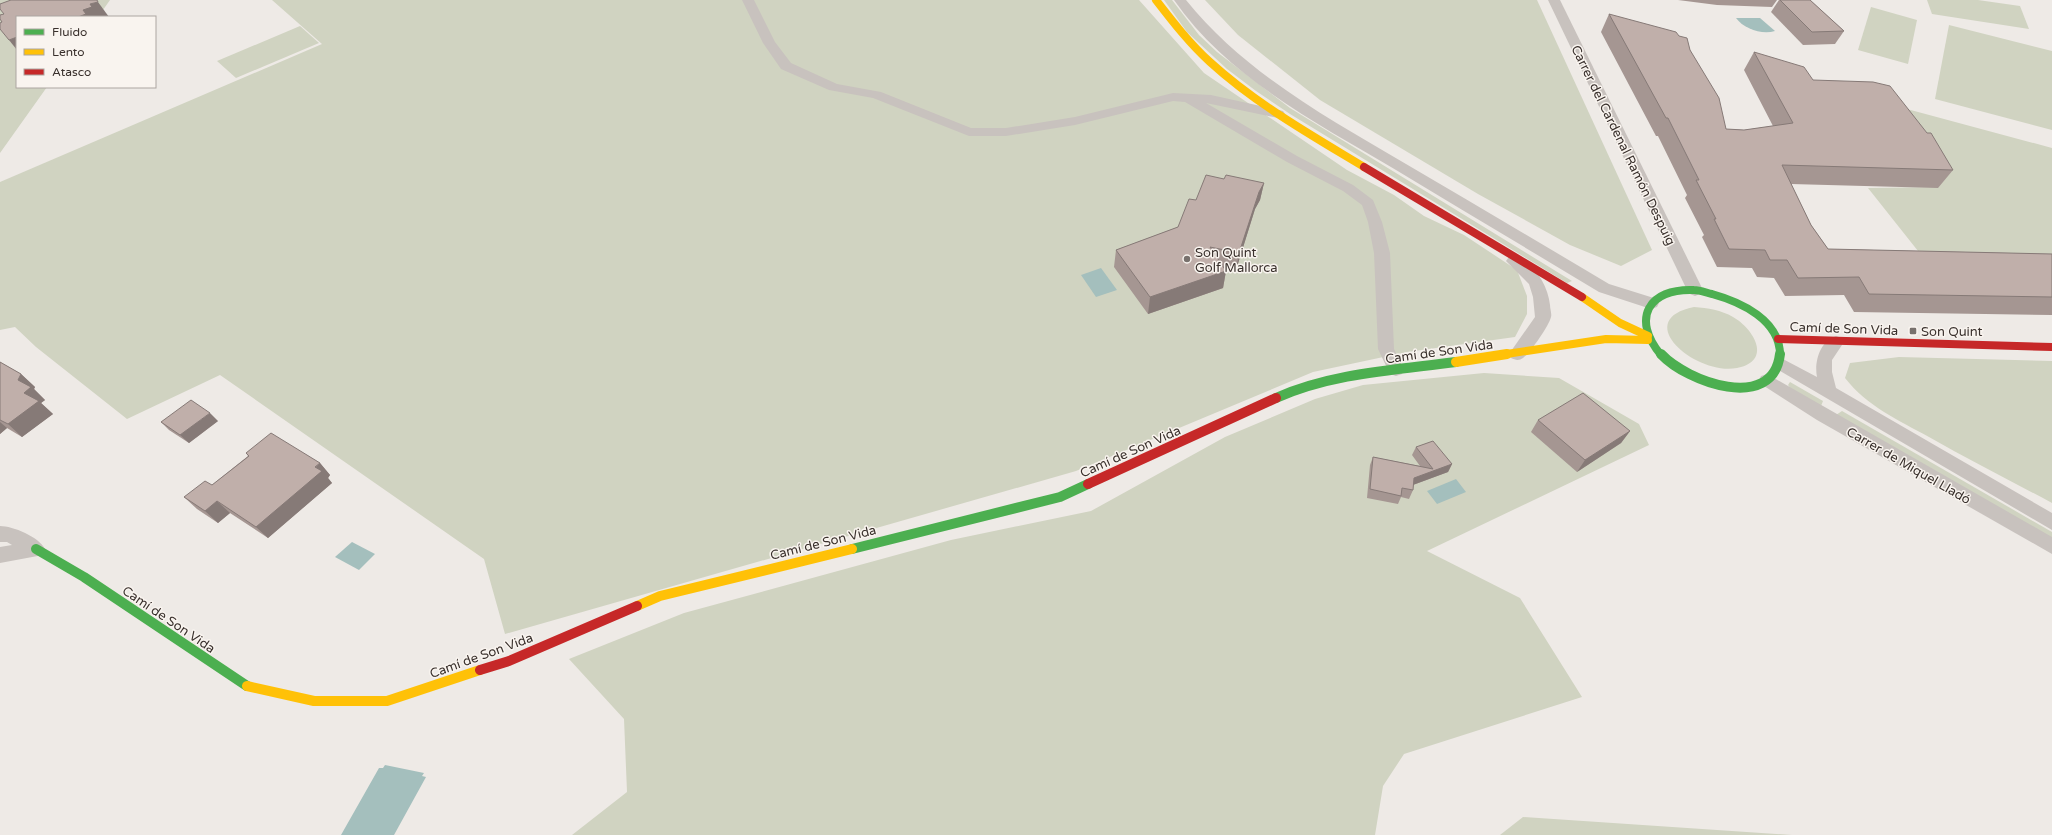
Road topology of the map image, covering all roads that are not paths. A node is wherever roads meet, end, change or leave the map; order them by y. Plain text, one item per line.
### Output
1 (748, 0) edge
2 (1156, 0) edge
3 (1180, 0) edge
4 (1554, 0) edge
5 (1188, 98) junction
6 (1278, 114) junction
7 (1510, 257) junction
8 (1695, 290) junction
9 (1650, 303) junction
10 (1648, 338) junction
11 (1778, 339) junction
12 (1836, 342) junction
13 (2052, 347) edge
14 (1517, 354) junction
15 (1781, 364) junction
16 (1396, 370) junction
17 (1767, 380) junction
18 (1829, 393) junction
19 (2052, 522) edge
20 (0, 534) edge
21 (2052, 546) edge
22 (36, 549) junction
23 (0, 555) edge

1 - 5 street
2 - 6 street
3 - 9 street
4 - 8 street, Carrer del Cardenal Ramón Despuig
5 - 6 street
5 - 16 street
6 - 7 street
7 - 10 street
7 - 14 street
8 - 9 street
8 - 11 street
9 - 10 street
10 - 14 street, Camí de Son Vida
10 - 17 street
11 - 12 street, Camí de Son Vida
11 - 15 street
12 - 13 street, Camí de Son Vida
12 - 18 street
14 - 16 street, Camí de Son Vida
15 - 17 street
15 - 18 street, Carrer de Miquel Lladó
16 - 22 street, Camí de Son Vida
17 - 21 street, Carrer de Miquel Lladó
18 - 19 street, Carrer de Miquel Lladó
20 - 22 street
22 - 23 street

